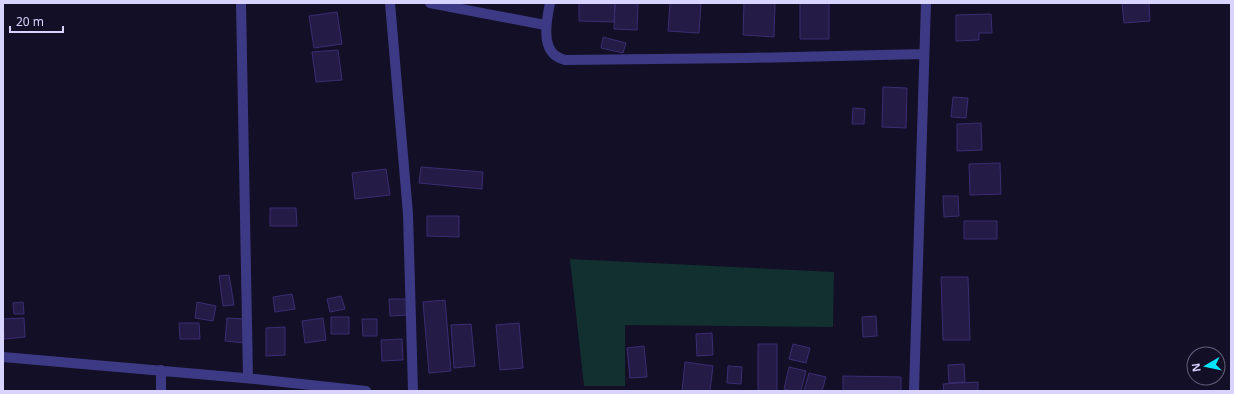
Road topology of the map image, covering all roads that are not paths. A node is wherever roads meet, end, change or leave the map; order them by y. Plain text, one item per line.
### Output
1 (242, 3) edge
2 (390, 3) edge
3 (430, 3) edge
4 (550, 3) edge
5 (926, 3) edge
6 (545, 25) junction
7 (924, 54) junction
8 (3, 357) edge
9 (161, 370) junction
10 (248, 378) junction
11 (161, 391) edge
12 (366, 391) edge
13 (413, 391) edge
14 (914, 391) edge

1 - 10 street
2 - 13 street
3 - 6 street
4 - 6 street
5 - 7 street
6 - 7 street
7 - 14 street
8 - 9 street
9 - 10 street
9 - 11 street
10 - 12 street

